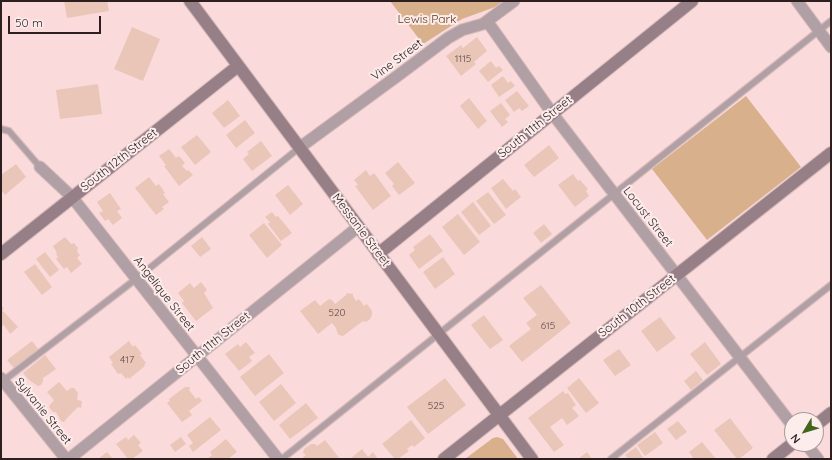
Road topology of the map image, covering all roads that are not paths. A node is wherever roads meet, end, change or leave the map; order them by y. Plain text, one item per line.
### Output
1 (190, 1) edge
2 (514, 1) edge
3 (692, 1) edge
4 (797, 1) edge
5 (487, 21) junction
6 (831, 21) edge
7 (819, 30) junction
8 (831, 47) edge
9 (238, 66) junction
10 (552, 113) junction
11 (1, 129) edge
12 (299, 148) junction
13 (831, 153) edge
14 (40, 167) joint
15 (614, 194) junction
16 (72, 197) junction
17 (358, 227) junction
18 (1, 254) edge
19 (378, 254) junction
20 (676, 275) junction
21 (136, 279) junction
22 (831, 285) edge
23 (439, 334) junction
24 (197, 356) junction
25 (740, 357) junction
26 (2, 380) edge
27 (499, 415) junction
28 (784, 415) edge
29 (784, 450) edge
30 (67, 459) edge
31 (278, 459) edge
32 (282, 459) edge
33 (444, 459) edge
34 (532, 459) edge
35 (611, 459) edge
36 (772, 459) edge

1 - 9 street, Messanie Street
2 - 5 street, Vine Street
3 - 10 street, South 11th Street
4 - 7 street
5 - 10 street, Locust Street
5 - 12 street, Vine Street
6 - 7 lane
7 - 8 street
7 - 15 lane
9 - 12 street, Messanie Street
9 - 16 street, South 12th Street
10 - 15 street, Locust Street
10 - 19 street, South 11th Street
11 - 14 lane
12 - 17 street, Messanie Street
12 - 21 lane
13 - 20 street, South 10th Street
14 - 16 street, Angelique Street
15 - 20 street, Locust Street
15 - 23 lane
16 - 18 street, South 12th Street
16 - 21 street, Angelique Street
17 - 19 street, Messanie Street
17 - 24 street, South 11th Street
19 - 23 street, Messanie Street
20 - 25 street, Locust Street
20 - 27 street, South 10th Street
21 - 24 street, Angelique Street
21 - 26 lane
22 - 25 lane
23 - 27 street, Messanie Street
23 - 32 lane
24 - 30 street, South 11th Street
24 - 31 street, Angelique Street
25 - 28 street, Locust Street
25 - 35 lane
26 - 30 street, Sylvanie Street
27 - 33 street, South 10th Street
27 - 34 street, Messanie Street
29 - 36 street

